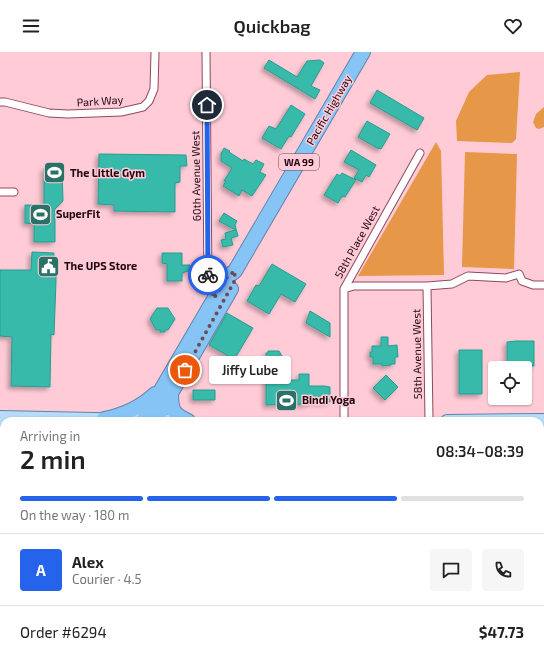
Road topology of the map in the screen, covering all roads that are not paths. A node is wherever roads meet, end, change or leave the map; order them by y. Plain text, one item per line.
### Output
1 (155, 52) edge
2 (206, 52) edge
3 (363, 52) edge
4 (0, 102) edge
5 (420, 153) dead end
6 (0, 192) edge
7 (14, 192) dead end
8 (235, 271) junction
9 (544, 285) edge
10 (427, 286) junction
11 (344, 289) junction
12 (214, 298) junction
13 (168, 390) junction
14 (112, 417) edge
15 (151, 417) edge
16 (181, 417) edge
17 (344, 417) edge
18 (429, 417) edge

1 - 4 street, Park Way
2 - 12 street, 60th Avenue West
3 - 8 highway, Pacific Highway / WA 99
5 - 11 street, 58th Place West
6 - 7 street
8 - 12 highway, Pacific Highway / WA 99
8 - 13 highway, Pacific Highway / WA 99
9 - 10 street
10 - 11 street
10 - 18 street, 58th Avenue West
11 - 17 street, 58th Place West
12 - 13 highway, Pacific Highway / WA 99
13 - 14 highway
13 - 15 highway, Pacific Highway / WA 99
13 - 16 highway

